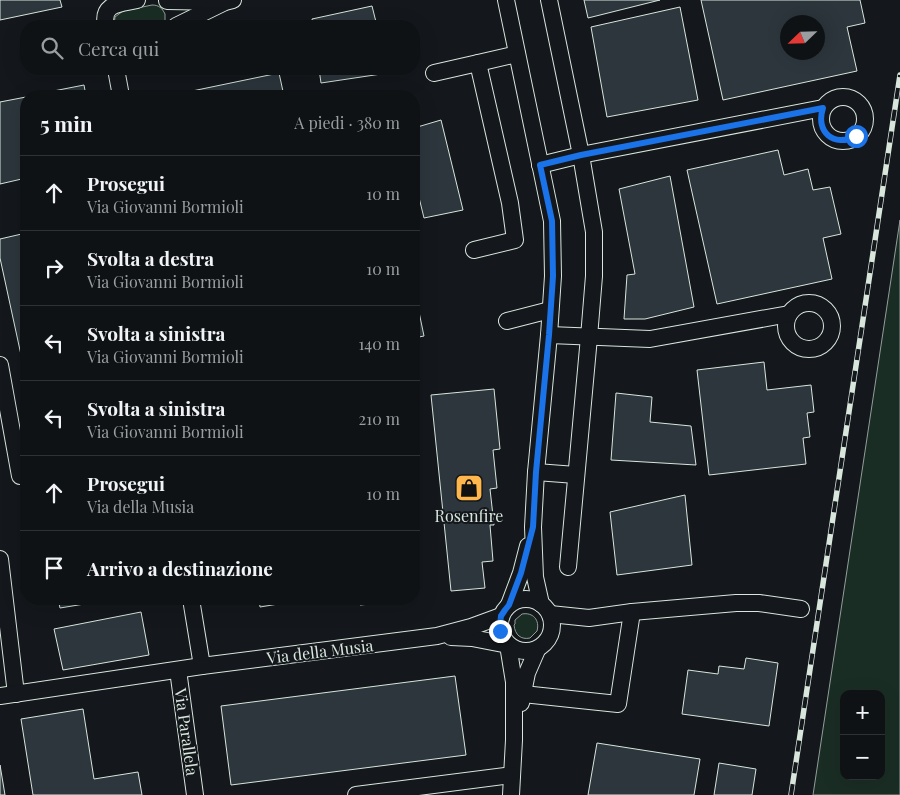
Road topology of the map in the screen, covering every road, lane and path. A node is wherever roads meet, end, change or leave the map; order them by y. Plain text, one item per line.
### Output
1 (137, 0) edge
2 (166, 0) edge
3 (506, 0) edge
4 (549, 0) edge
5 (229, 1) edge
6 (105, 20) edge
7 (172, 20) edge
8 (189, 20) edge
9 (517, 54) junction
10 (478, 63) junction
11 (434, 73) dead end
12 (117, 75) edge
13 (120, 90) edge
14 (823, 108) dead end
15 (581, 155) junction
16 (540, 165) junction
17 (474, 250) dead end
18 (550, 310) junction
19 (789, 314) dead end
20 (507, 321) dead end
21 (549, 335) junction
22 (589, 337) junction
23 (0, 365) edge
24 (536, 472) junction
25 (576, 475) junction
26 (20, 476) dead end
27 (533, 527) junction
28 (0, 559) edge
29 (568, 567) dead end
30 (192, 605) edge
31 (546, 609) junction
32 (801, 609) dead end
33 (505, 610) junction
34 (632, 612) junction
35 (589, 618) junction
36 (551, 634) junction
37 (437, 636) junction
38 (508, 645) junction
39 (536, 650) junction
40 (202, 666) junction
41 (178, 670) junction
42 (523, 694) junction
43 (8, 695) edge
44 (514, 740) junction
45 (512, 775) junction
46 (195, 795) edge
47 (356, 795) edge
48 (511, 795) edge

1 - 6 street
2 - 5 street
2 - 7 street
3 - 9 street
4 - 15 street
5 - 8 street
9 - 10 street
9 - 16 street
10 - 11 street
10 - 17 street
12 - 13 street
14 - 15 street
15 - 16 street
15 - 22 street
16 - 18 street
18 - 20 street
18 - 21 street
19 - 22 street
21 - 22 street
21 - 24 street
22 - 25 street
23 - 26 street
24 - 25 street
24 - 27 street
25 - 29 street
27 - 31 street
27 - 33 street
28 - 43 street
30 - 40 street
31 - 33 street, Via della Musia
31 - 35 street, Via della Musia
31 - 36 street
32 - 34 street, Via della Musia
33 - 37 street, Via della Musia
33 - 38 street
34 - 35 street, Via della Musia
34 - 42 street
35 - 36 street, Via della Musia
36 - 39 street, Via della Musia
37 - 38 street, Via della Musia
37 - 40 street, Via della Musia
38 - 39 street, Via della Musia
38 - 44 street
39 - 42 street
40 - 41 street, Via della Musia
41 - 43 street, Via della Musia
41 - 46 street, Via Parallela
42 - 44 street
44 - 45 street
45 - 47 street
45 - 48 street

